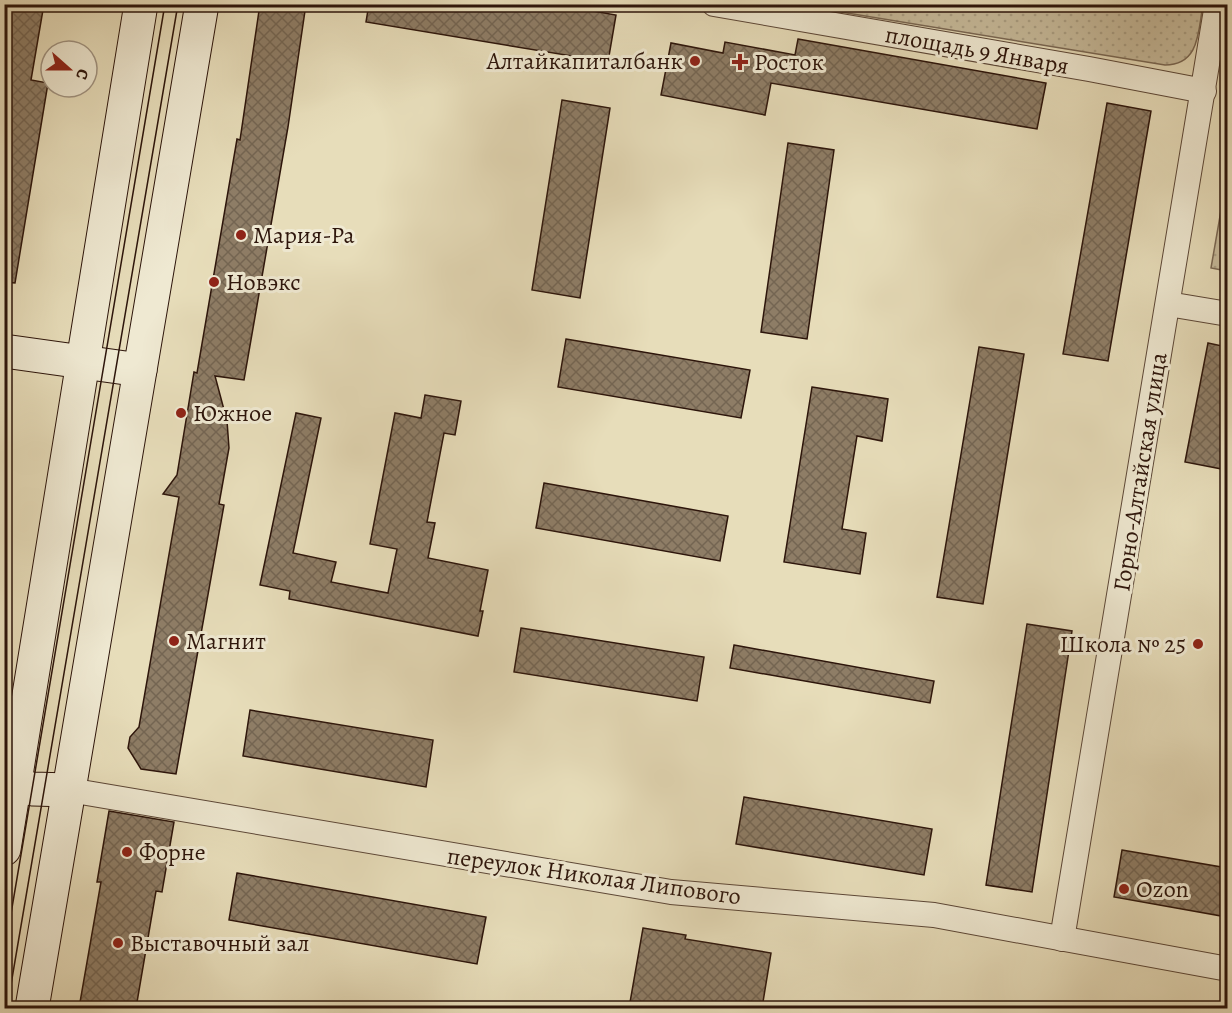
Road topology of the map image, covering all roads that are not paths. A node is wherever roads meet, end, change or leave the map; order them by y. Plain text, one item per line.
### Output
1 (141, 4) edge
2 (202, 4) edge
3 (714, 4) edge
4 (1217, 4) edge
5 (1204, 91) junction
6 (1168, 304) junction
7 (1227, 314) edge
8 (4, 351) edge
9 (83, 363) junction
10 (140, 370) junction
11 (14, 786) junction
12 (69, 790) junction
13 (4, 849) edge
14 (1062, 939) junction
15 (1227, 969) edge
16 (32, 1008) edge

1 - 9 main road
2 - 10 main road
3 - 5 street, площадь 9 Января
4 - 5 street, Горно-Алтайская улица
5 - 6 street, Горно-Алтайская улица
6 - 7 street
6 - 14 street, Горно-Алтайская улица
8 - 9 main road
9 - 10 main road
9 - 11 main road
10 - 12 main road
11 - 12 main road
11 - 13 main road
12 - 14 street, переулок Николая Липового
12 - 16 main road
14 - 15 street, переулок Николая Липового

